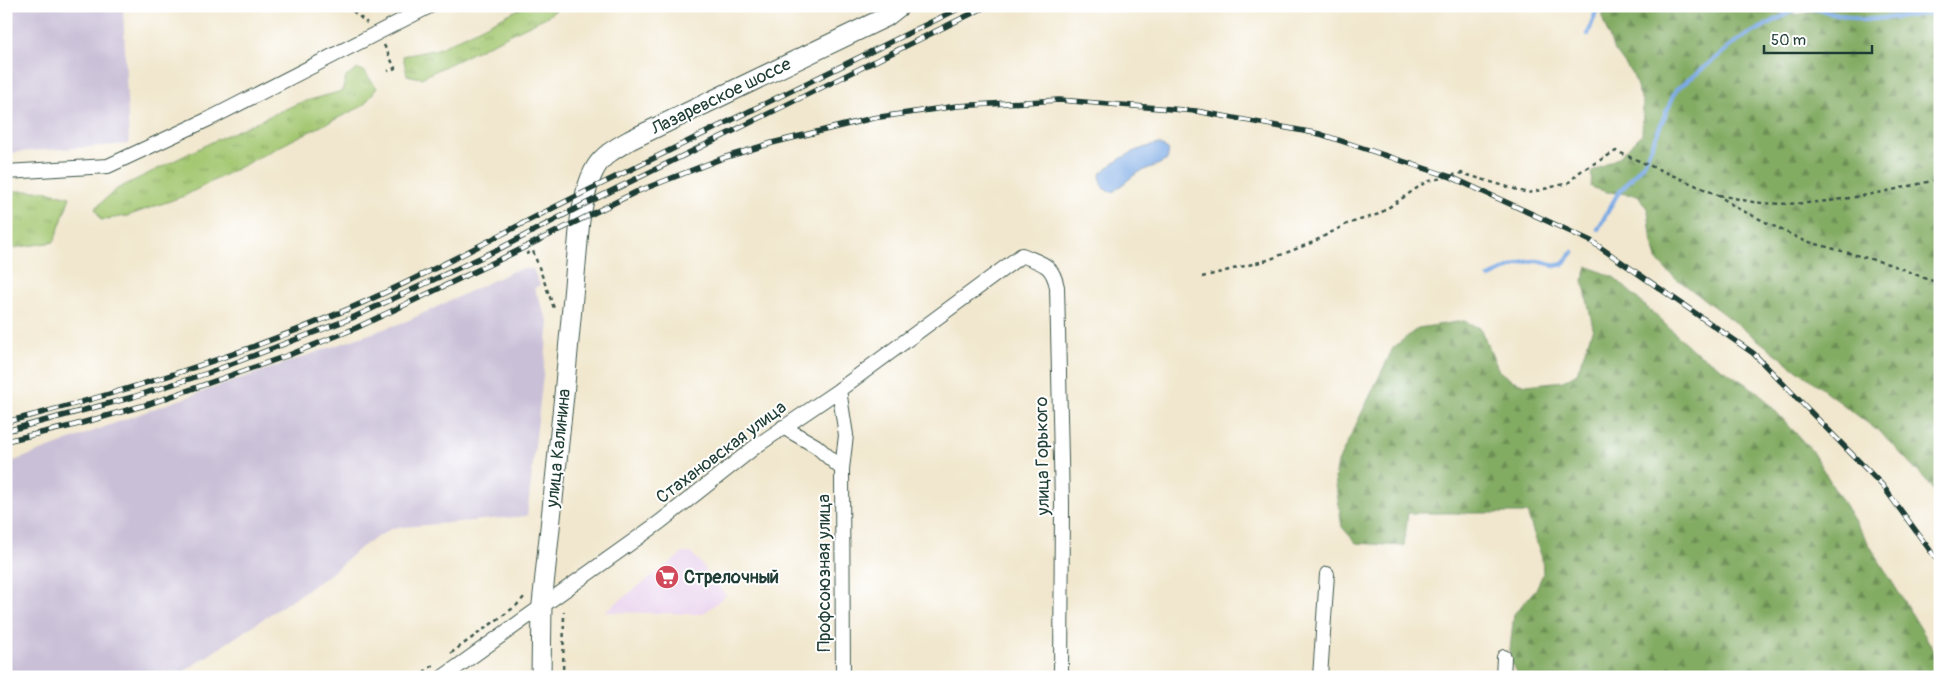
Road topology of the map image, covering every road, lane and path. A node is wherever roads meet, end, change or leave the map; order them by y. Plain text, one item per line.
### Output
1 (430, 6) edge
2 (900, 6) edge
3 (6, 172) edge
4 (1940, 179) edge
5 (1718, 194) junction
6 (580, 220) joint
7 (526, 254) dead end
8 (1022, 255) joint
9 (1202, 278) dead end
10 (1940, 282) edge
11 (555, 319) dead end
12 (839, 390) junction
13 (783, 427) junction
14 (842, 469) junction
15 (1327, 574) dead end
16 (527, 593) dead end
17 (542, 604) junction
18 (564, 612) dead end
19 (448, 655) dead end
20 (1504, 657) dead end
21 (440, 660) dead end
22 (417, 677) edge
23 (443, 677) edge
24 (541, 677) edge
25 (564, 677) edge
26 (843, 677) edge
27 (1061, 677) edge
28 (1320, 677) edge
29 (1503, 677) edge

1 - 3 street
2 - 6 street, Лазаревское шоссе
4 - 5 path
5 - 9 path
5 - 10 path
6 - 17 street, улица Калинина
7 - 11 path
8 - 12 street, Стахановская улица
8 - 27 street, улица Горького
12 - 13 street, Стахановская улица
12 - 14 street, Профсоюзная улица
13 - 14 street
13 - 17 street, Стахановская улица
14 - 26 street, Профсоюзная улица
15 - 28 street
16 - 19 path
17 - 23 street, Стахановская улица
17 - 24 street, улица Калинина
18 - 25 path
20 - 29 street
21 - 22 path

